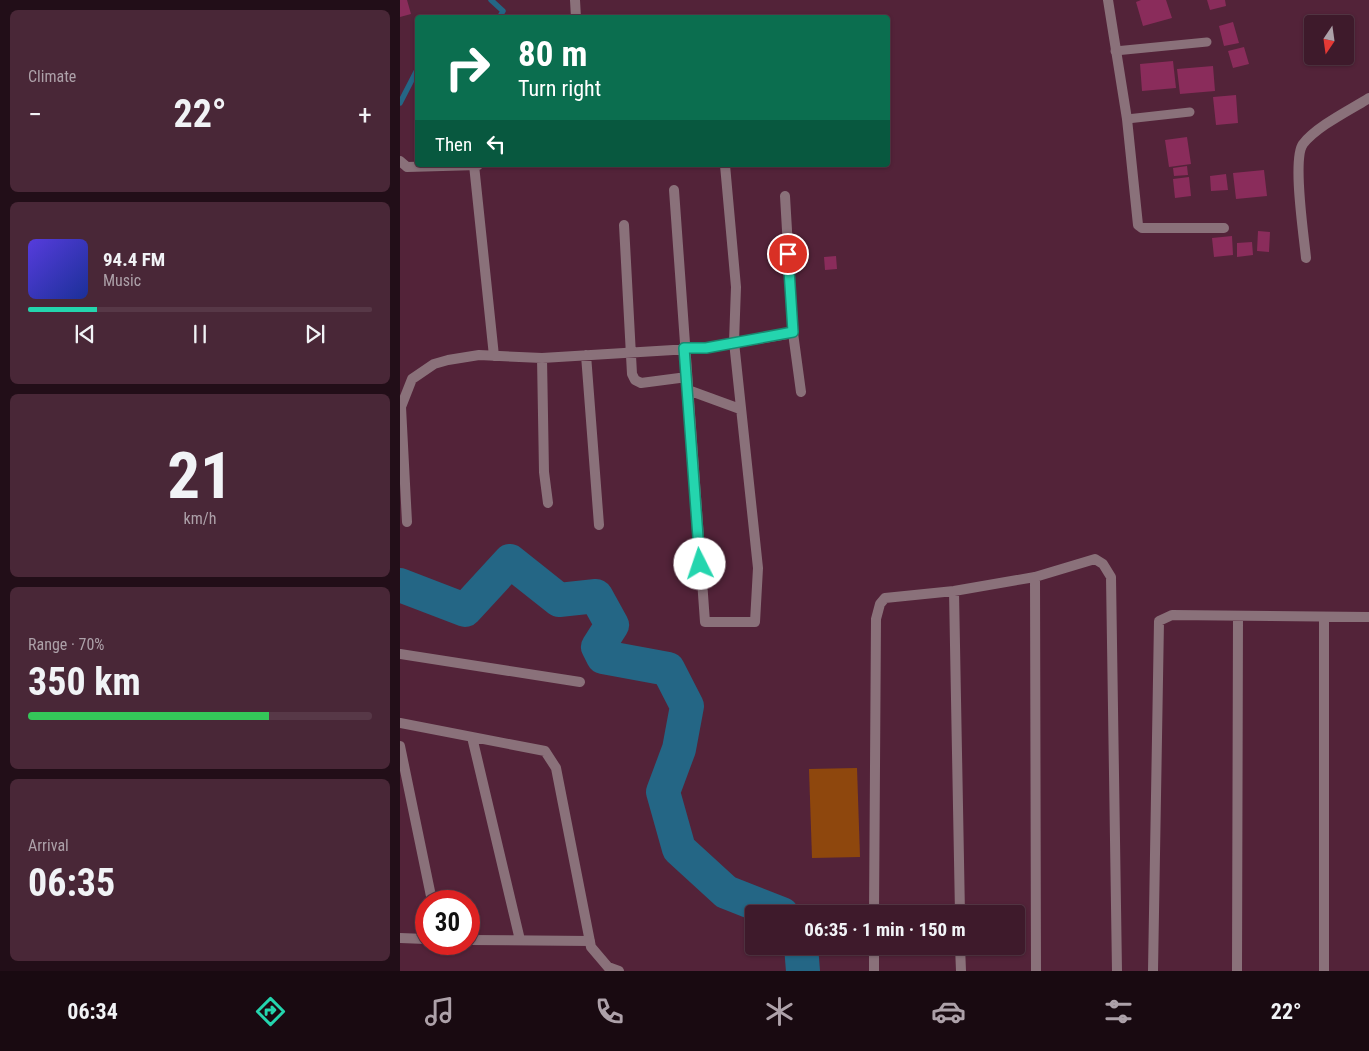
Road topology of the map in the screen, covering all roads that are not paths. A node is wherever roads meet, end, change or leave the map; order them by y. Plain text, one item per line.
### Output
1 (575, 0) edge
2 (1108, 0) edge
3 (576, 15) edge
4 (1207, 42) dead end
5 (1115, 51) junction
6 (1369, 98) edge
7 (1190, 112) dead end
8 (1127, 119) junction
9 (400, 161) edge
10 (415, 167) edge
11 (474, 167) edge
12 (725, 167) edge
13 (674, 190) dead end
14 (785, 196) dead end
15 (624, 225) dead end
16 (1224, 228) dead end
17 (1306, 258) dead end
18 (793, 332) junction
19 (734, 342) junction
20 (684, 348) junction
21 (632, 354) junction
22 (586, 355) junction
23 (494, 356) junction
24 (542, 358) junction
25 (687, 377) junction
26 (688, 390) junction
27 (801, 392) dead end
28 (740, 409) junction
29 (548, 503) dead end
30 (407, 522) dead end
31 (599, 525) dead end
32 (1035, 577) junction
33 (954, 591) junction
34 (1238, 616) junction
35 (1324, 617) junction
36 (1369, 617) edge
37 (400, 654) edge
38 (580, 682) dead end
39 (400, 723) edge
40 (472, 737) junction
41 (400, 746) edge
42 (430, 890) edge
43 (874, 905) edge
44 (960, 905) edge
45 (400, 938) edge
46 (415, 939) edge
47 (480, 940) edge
48 (520, 940) junction
49 (590, 941) junction
50 (874, 955) edge
51 (960, 955) edge
52 (619, 971) edge
53 (874, 971) edge
54 (961, 971) edge
55 (1036, 971) edge
56 (1117, 971) edge
57 (1153, 971) edge
58 (1237, 971) edge
59 (1324, 971) edge

1 - 3 street
2 - 5 street
4 - 5 lane
5 - 8 street
6 - 17 street
7 - 8 lane
8 - 16 street
9 - 10 street
11 - 23 street
12 - 19 street
13 - 20 street
14 - 18 street
15 - 21 street
18 - 19 street
18 - 27 street
19 - 20 street
19 - 28 street
20 - 21 street
20 - 25 street
21 - 22 street
21 - 25 street
22 - 24 street
22 - 31 street
23 - 24 street
23 - 30 street
24 - 29 street
25 - 26 street
26 - 28 street
26 - 28 street
32 - 33 street
32 - 55 street
32 - 56 street
33 - 43 street
33 - 44 street
34 - 35 street
34 - 57 street
34 - 58 street
35 - 36 street
35 - 59 street
37 - 38 street
39 - 40 street
40 - 48 street
40 - 49 street
41 - 42 street
45 - 46 street
47 - 48 street
48 - 49 street
49 - 52 street
50 - 53 street
51 - 54 street

